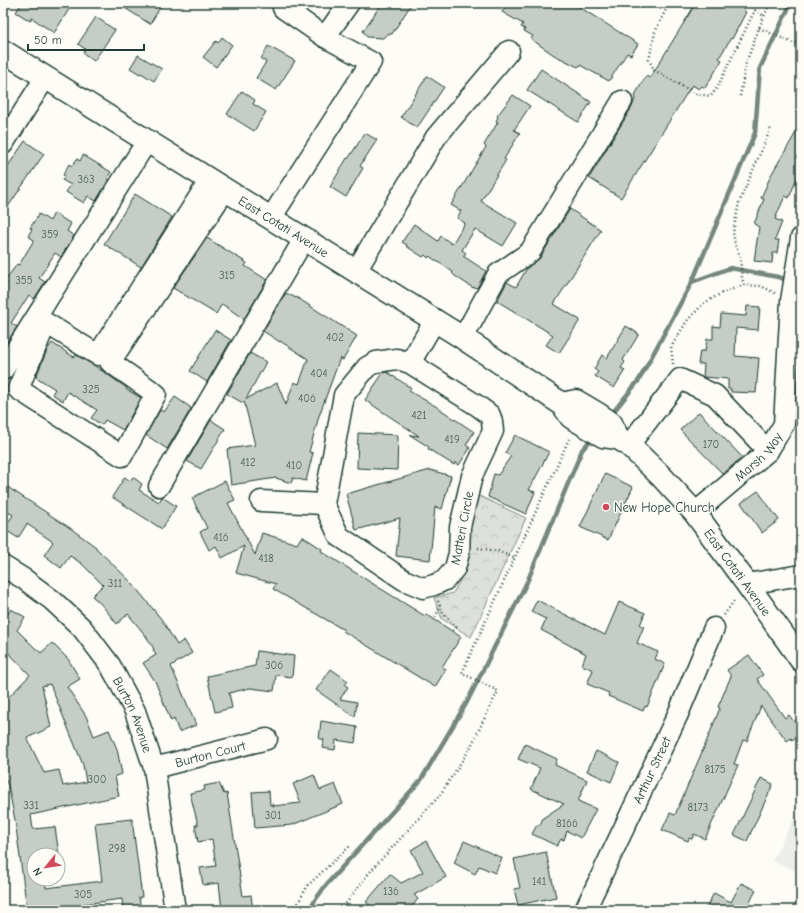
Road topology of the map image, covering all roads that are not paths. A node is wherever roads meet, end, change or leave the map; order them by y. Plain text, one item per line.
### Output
1 (349, 3) edge
2 (283, 8) dead end
3 (325, 37) junction
4 (3, 51) edge
5 (509, 51) dead end
6 (45, 78) junction
7 (622, 101) dead end
8 (147, 141) junction
9 (3, 144) edge
10 (218, 185) junction
11 (271, 218) junction
12 (801, 238) edge
13 (304, 239) junction
14 (356, 271) junction
15 (435, 320) junction
16 (463, 338) junction
17 (410, 363) junction
18 (3, 370) edge
19 (624, 441) junction
20 (768, 451) junction
21 (159, 486) dead end
22 (261, 501) dead end
23 (324, 504) junction
24 (695, 513) junction
25 (3, 566) edge
26 (801, 575) edge
27 (747, 584) junction
28 (714, 628) road end
29 (801, 660) edge
30 (267, 739) dead end
31 (154, 768) junction
32 (175, 910) edge
33 (585, 910) edge

1 - 3 street
2 - 3 street
3 - 11 street
4 - 6 main road, East Cotati Avenue
5 - 14 street
6 - 8 main road, East Cotati Avenue
6 - 9 street
7 - 16 street
8 - 10 main road, East Cotati Avenue
8 - 18 street
10 - 10 street
10 - 11 main road, East Cotati Avenue
11 - 13 main road, East Cotati Avenue
12 - 20 street, Marsh Way
13 - 14 main road, East Cotati Avenue
13 - 21 street
14 - 15 main road, East Cotati Avenue
15 - 16 main road, East Cotati Avenue
15 - 17 street
16 - 19 main road, East Cotati Avenue
17 - 23 street, Matteri Circle
17 - 23 street, Matteri Circle
19 - 20 street
19 - 24 main road, East Cotati Avenue
20 - 24 street, Marsh Way
22 - 23 street
24 - 27 main road, East Cotati Avenue
25 - 31 street, Burton Avenue
26 - 27 street
27 - 29 main road, East Cotati Avenue
28 - 33 street, Arthur Street
30 - 31 street, Burton Court
31 - 32 street, Burton Avenue

